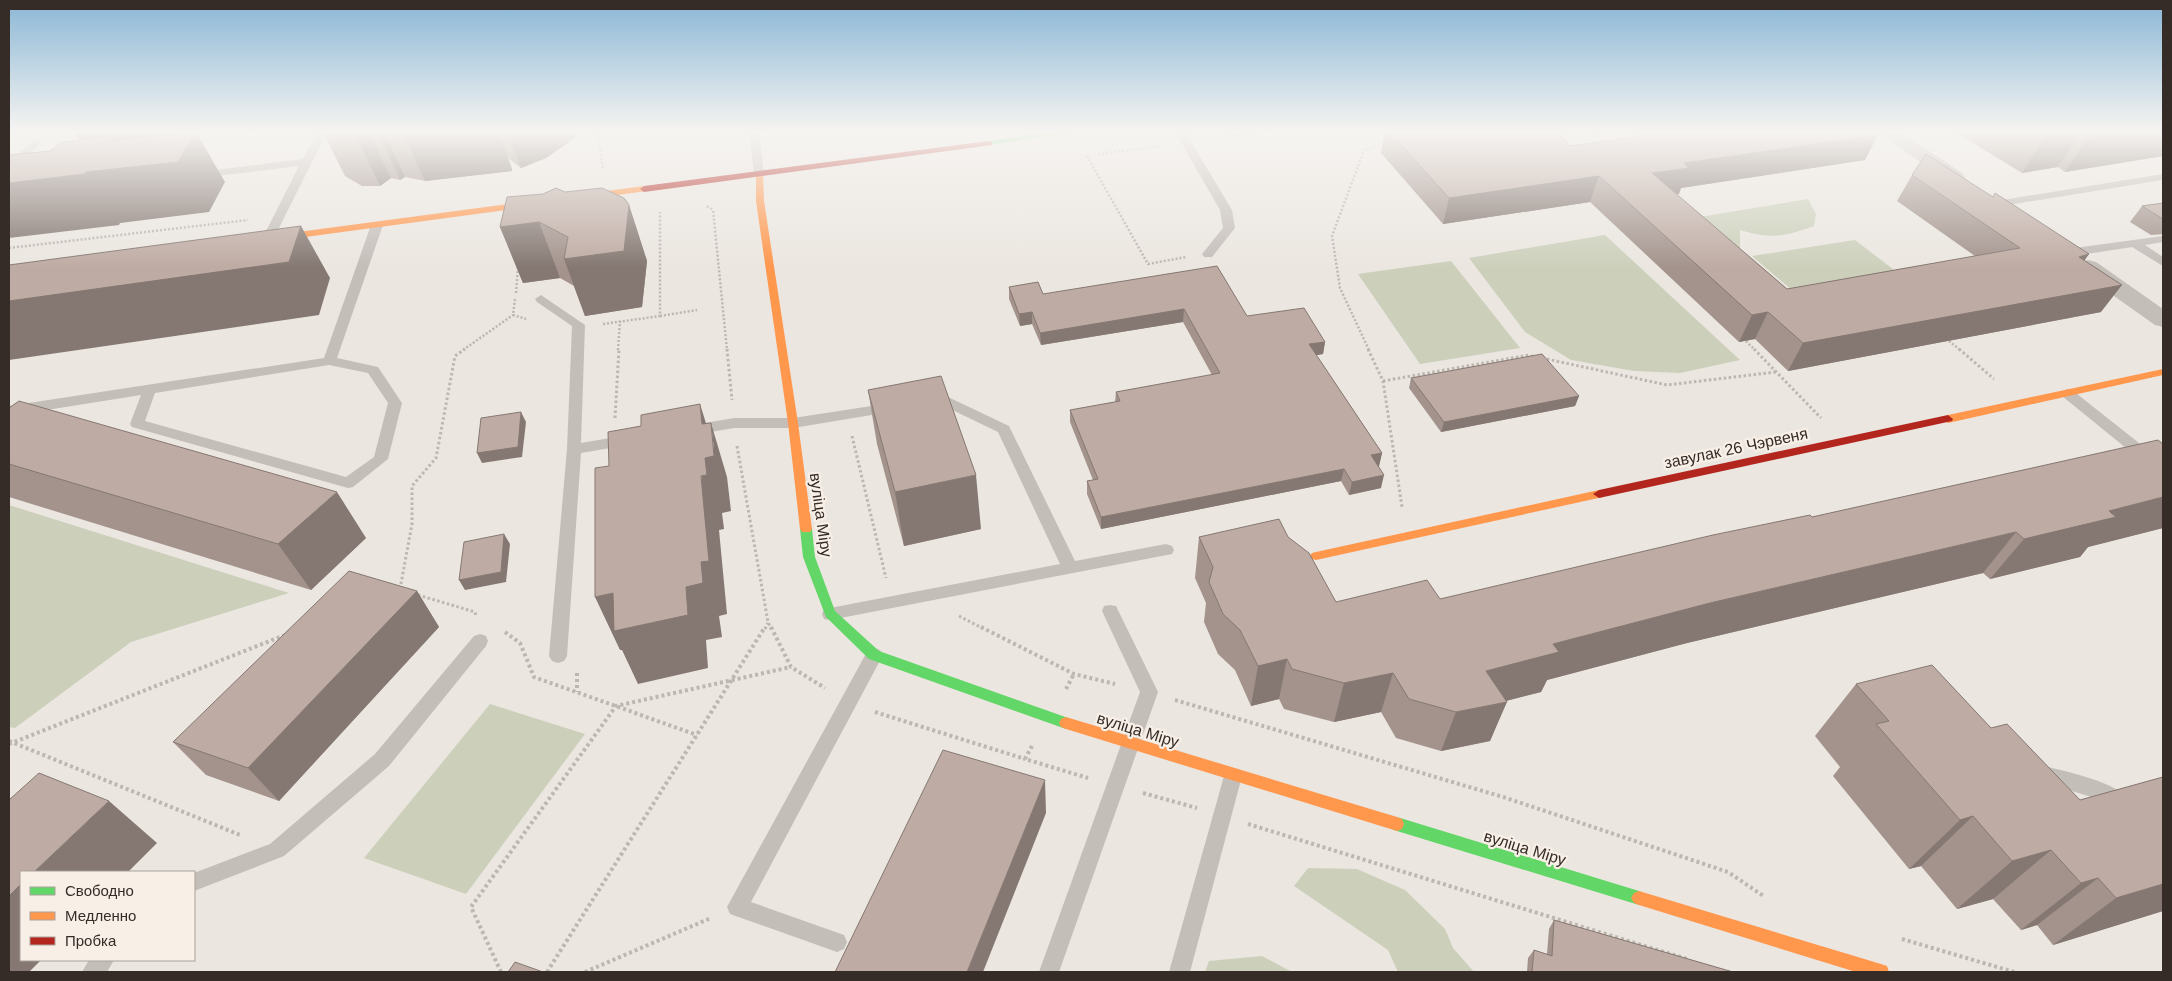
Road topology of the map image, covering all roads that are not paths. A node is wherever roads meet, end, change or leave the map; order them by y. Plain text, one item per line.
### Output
1 (299, 176) edge
2 (746, 176) edge
3 (759, 176) edge
4 (1206, 176) edge
5 (1953, 176) edge
6 (2163, 177) edge
7 (1983, 195) junction
8 (2020, 220) edge
9 (377, 225) junction
10 (2163, 239) edge
11 (263, 240) joint
12 (2135, 244) junction
13 (2059, 248) joint
14 (1208, 254) road end
15 (2163, 262) edge
16 (541, 299) dead end
17 (2163, 320) edge
18 (329, 361) junction
19 (2163, 372) edge
20 (149, 391) junction
21 (2067, 393) junction
22 (9, 411) edge
23 (793, 423) junction
24 (677, 433) edge
25 (639, 439) edge
26 (574, 449) junction
27 (2163, 470) edge
28 (1166, 550) dead end
29 (1316, 556) dead end
30 (1070, 568) junction
31 (1110, 611) dead end
32 (830, 614) junction
33 (480, 641) road end
34 (874, 655) junction
35 (558, 656) dead end
36 (1130, 744) junction
37 (1233, 776) junction
38 (2022, 777) edge
39 (2137, 818) edge
40 (195, 882) edge
41 (837, 942) dead end
42 (103, 961) edge
43 (92, 972) edge
44 (1048, 972) edge
45 (1180, 972) edge
46 (1881, 972) edge

1 - 11 lane
2 - 9 street
3 - 23 street, вуліца Міру
4 - 14 lane
5 - 7 street
6 - 7 lane
7 - 8 street
9 - 11 street
9 - 18 lane
10 - 12 lane
12 - 13 lane
12 - 15 lane
13 - 17 street
16 - 26 lane
18 - 20 lane
18 - 20 lane
19 - 21 street, завулак 26 Чэрвеня
20 - 22 lane
21 - 27 lane
21 - 29 street, завулак 26 Чэрвеня
23 - 24 lane
23 - 30 lane
23 - 32 street, вуліца Міру
25 - 26 lane
26 - 35 lane
28 - 30 lane
30 - 32 lane
31 - 36 lane
32 - 34 street, вуліца Міру
33 - 40 lane
34 - 36 street, вуліца Міру
34 - 41 lane
36 - 37 street, вуліца Міру
36 - 44 lane
37 - 45 lane
37 - 46 street, вуліца Міру
38 - 39 lane
42 - 43 lane

